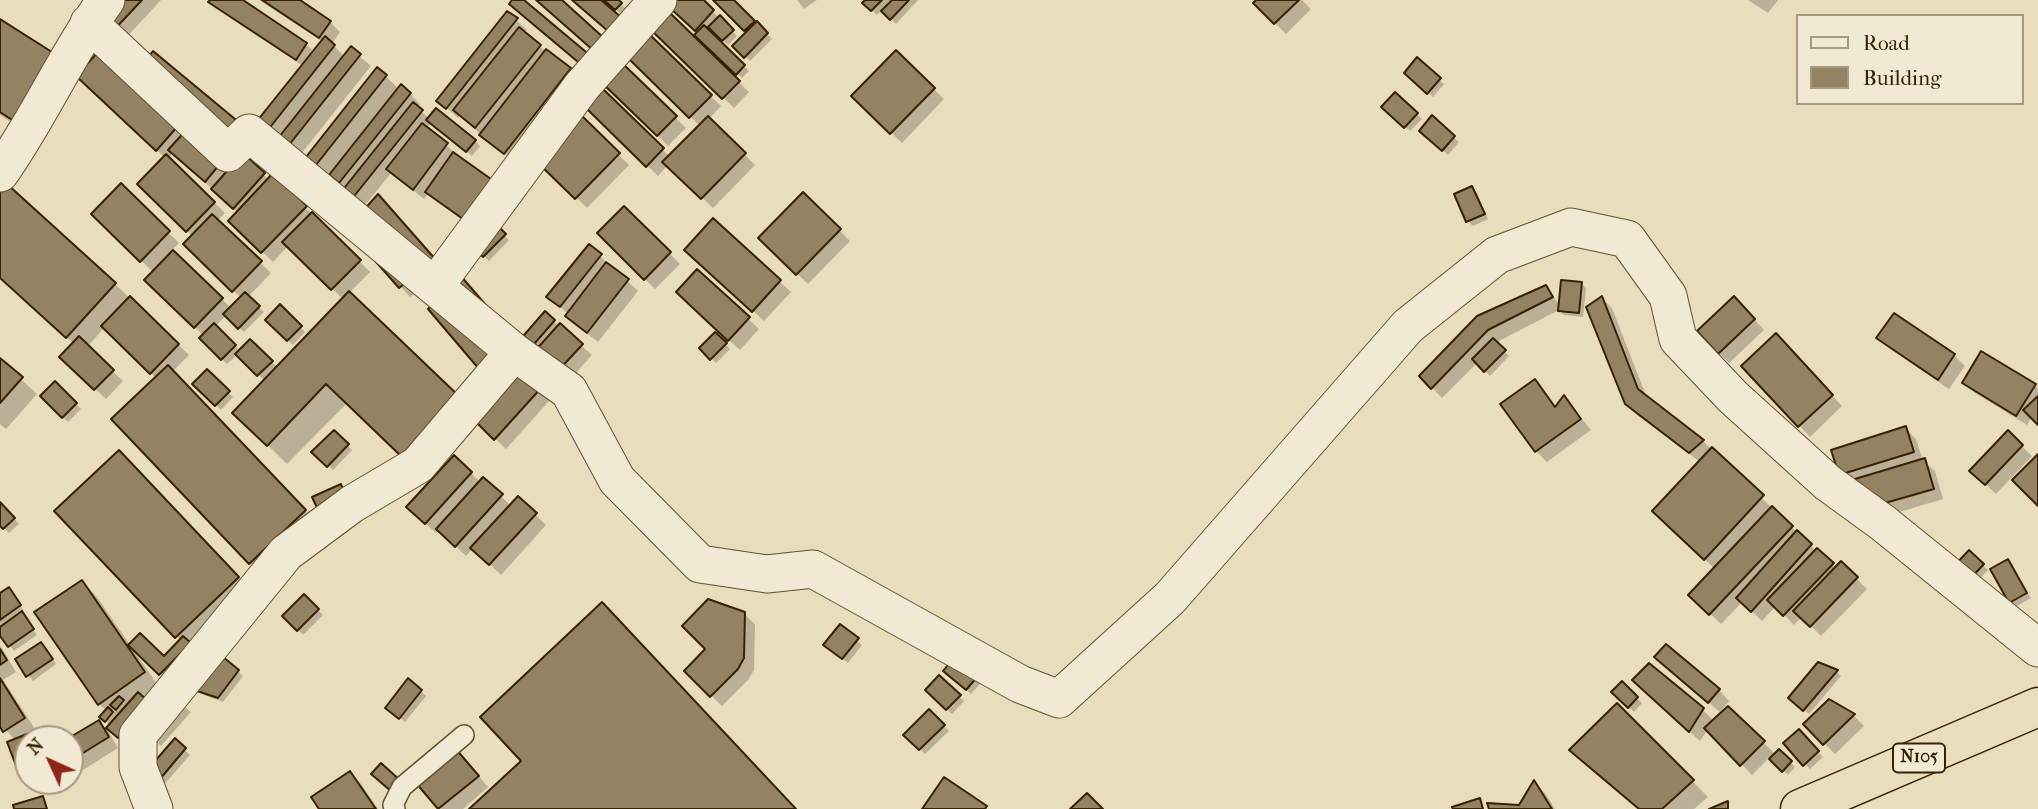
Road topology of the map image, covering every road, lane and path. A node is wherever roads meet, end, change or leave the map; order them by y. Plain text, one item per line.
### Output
1 (658, 0) edge
2 (98, 11) edge
3 (0, 173) edge
4 (435, 286) junction
5 (514, 352) junction
6 (2038, 648) edge
7 (2038, 706) edge
8 (464, 735) dead end
9 (155, 809) edge
10 (395, 809) edge
11 (1800, 809) edge

1 - 4 street
2 - 3 street
2 - 4 street
4 - 5 street
5 - 6 street
5 - 9 street
7 - 11 highway, N105
8 - 10 lane

